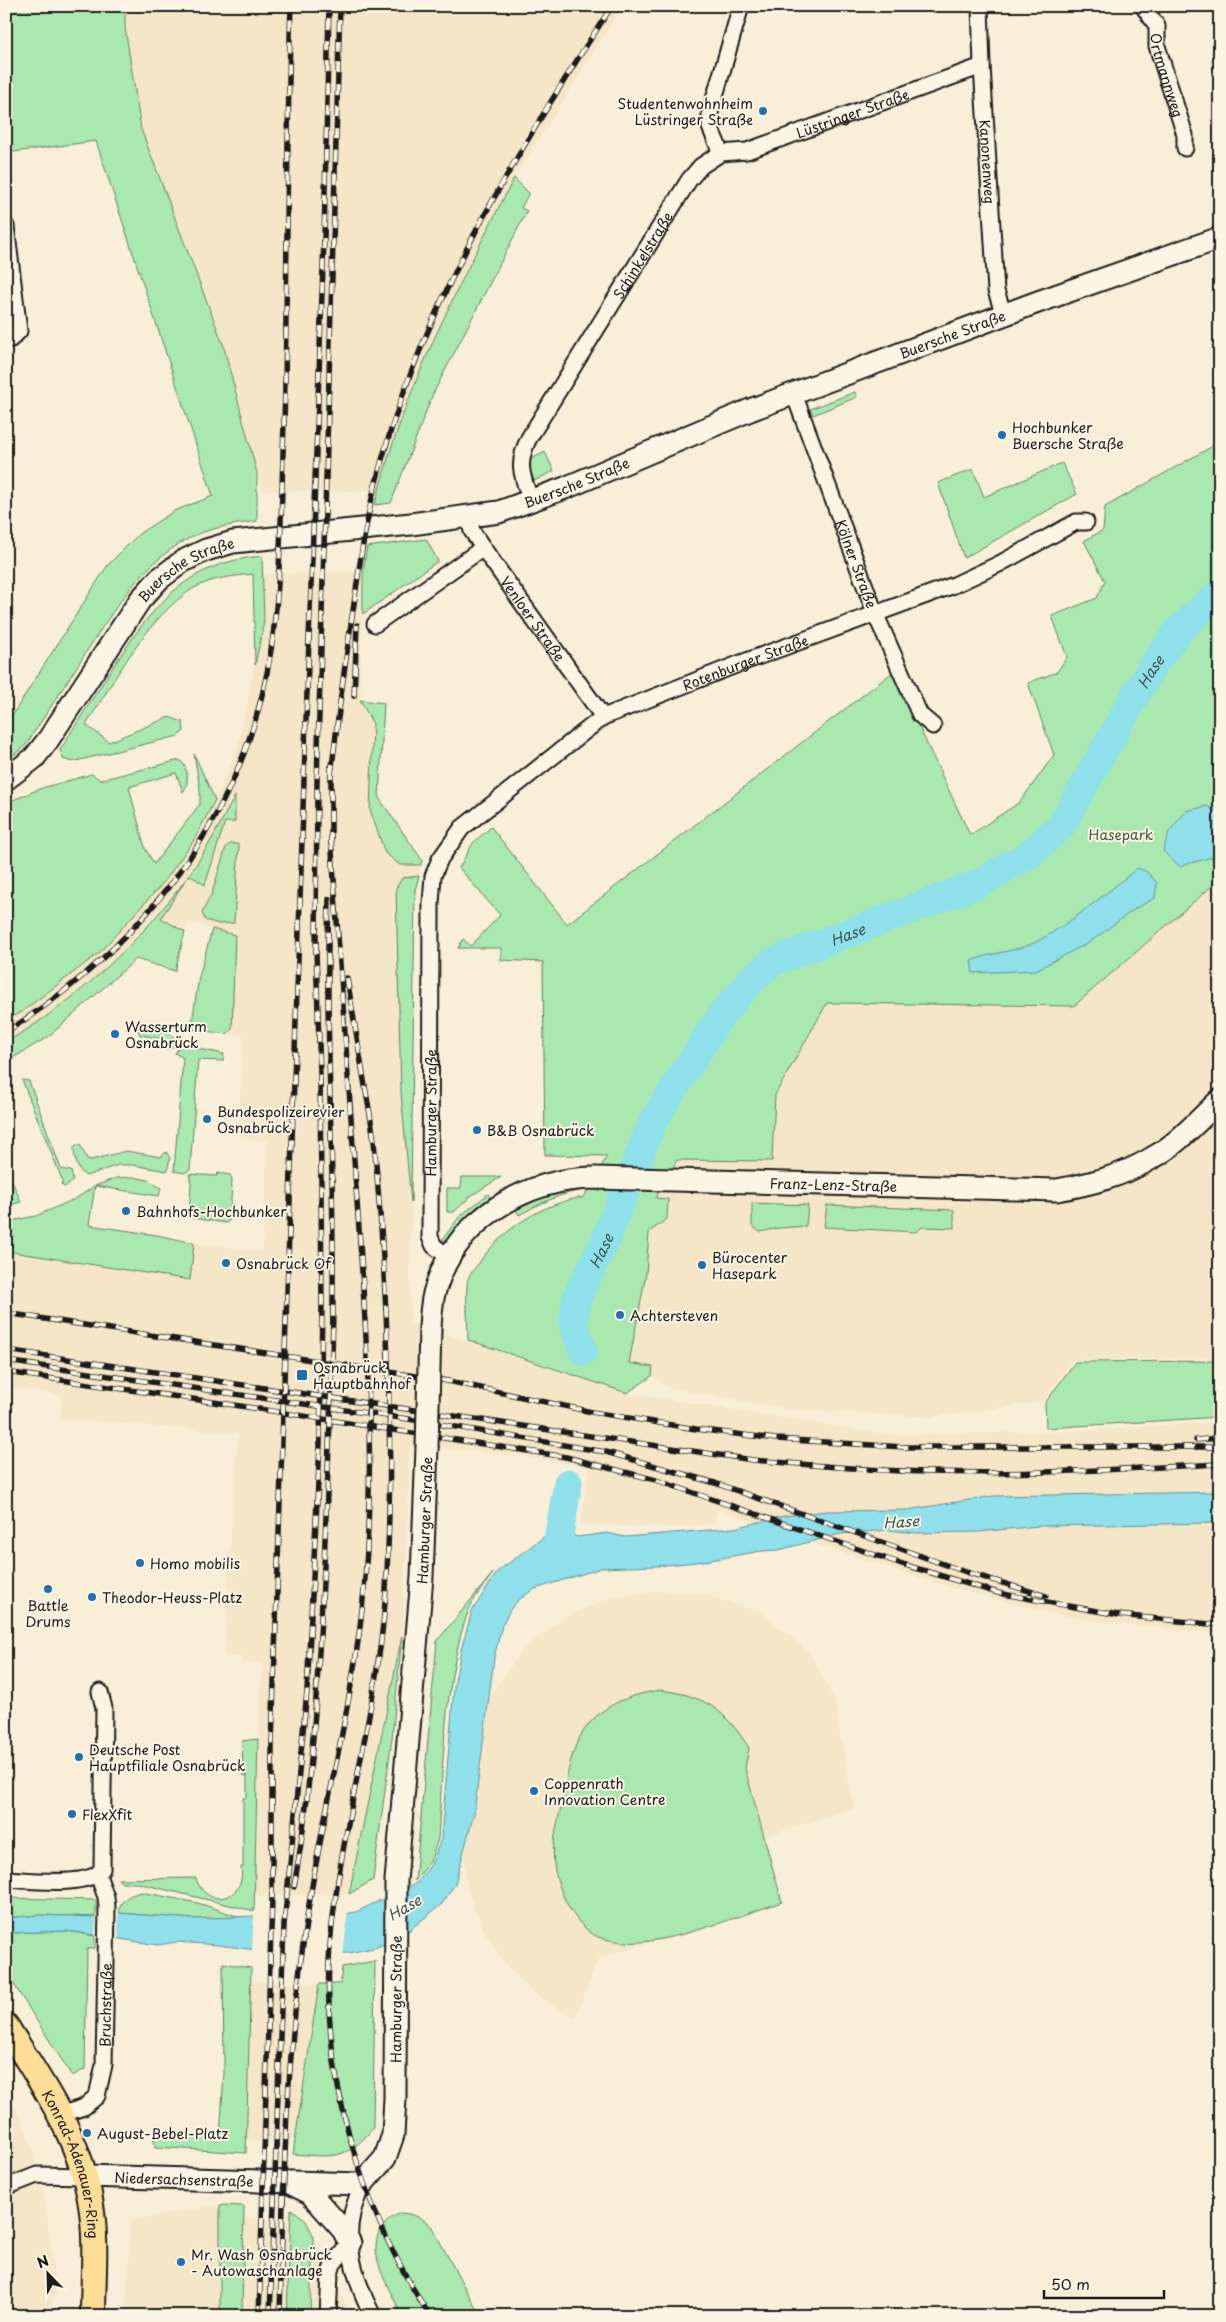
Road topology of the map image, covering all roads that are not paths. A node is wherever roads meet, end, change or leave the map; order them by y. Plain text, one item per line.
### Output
1 (741, 6) edge
2 (980, 6) edge
3 (1143, 6) edge
4 (982, 66) junction
5 (1185, 148) dead end
6 (721, 153) junction
7 (6, 226) edge
8 (1220, 238) edge
9 (1004, 315) junction
10 (6, 340) edge
11 (794, 394) junction
12 (531, 501) junction
13 (469, 518) junction
14 (1086, 522) dead end
15 (483, 548) junction
16 (875, 614) junction
17 (376, 624) dead end
18 (603, 717) junction
19 (933, 726) dead end
20 (6, 779) edge
21 (440, 859) joint
22 (1220, 1100) edge
23 (450, 1258) junction
24 (100, 1692) dead end
25 (101, 1869) junction
26 (6, 1879) edge
27 (6, 2026) edge
28 (60, 2115) junction
29 (85, 2176) junction
30 (289, 2183) junction
31 (362, 2184) junction
32 (6, 2187) edge
33 (350, 2243) junction
34 (93, 2316) edge
35 (328, 2316) edge
36 (373, 2316) edge

1 - 6 street
2 - 4 street, Kanonenweg
3 - 5 street, Ortmannweg
4 - 6 street, Lüstringer Straße
4 - 9 street, Kanonenweg
6 - 12 street, Schinkelstraße
7 - 10 street
8 - 9 street, Buersche Straße
9 - 11 street, Buersche Straße
11 - 12 street, Buersche Straße
11 - 16 street, Kölner Straße
12 - 13 street, Buersche Straße
13 - 15 street, Venloer Straße
13 - 20 street, Buersche Straße
14 - 16 street, Rotenburger Straße
15 - 17 street
15 - 18 street, Venloer Straße
16 - 18 street, Rotenburger Straße
16 - 19 street, Kölner Straße
18 - 21 street, Rotenburger Straße
21 - 23 street, Hamburger Straße
22 - 23 street, Franz-Lenz-Straße
23 - 31 street, Hamburger Straße, bridge
24 - 25 street, Bruchstraße
25 - 26 street
25 - 28 street, Bruchstraße
27 - 28 main road, Konrad-Adenauer-Ring
28 - 29 main road, Konrad-Adenauer-Ring
29 - 30 street, Niedersachsenstraße
29 - 32 street, Niedersachsenstraße
29 - 34 main road, Konrad-Adenauer-Ring
30 - 31 street, Niedersachsenstraße
30 - 33 street
31 - 33 street
33 - 35 street
33 - 36 street

